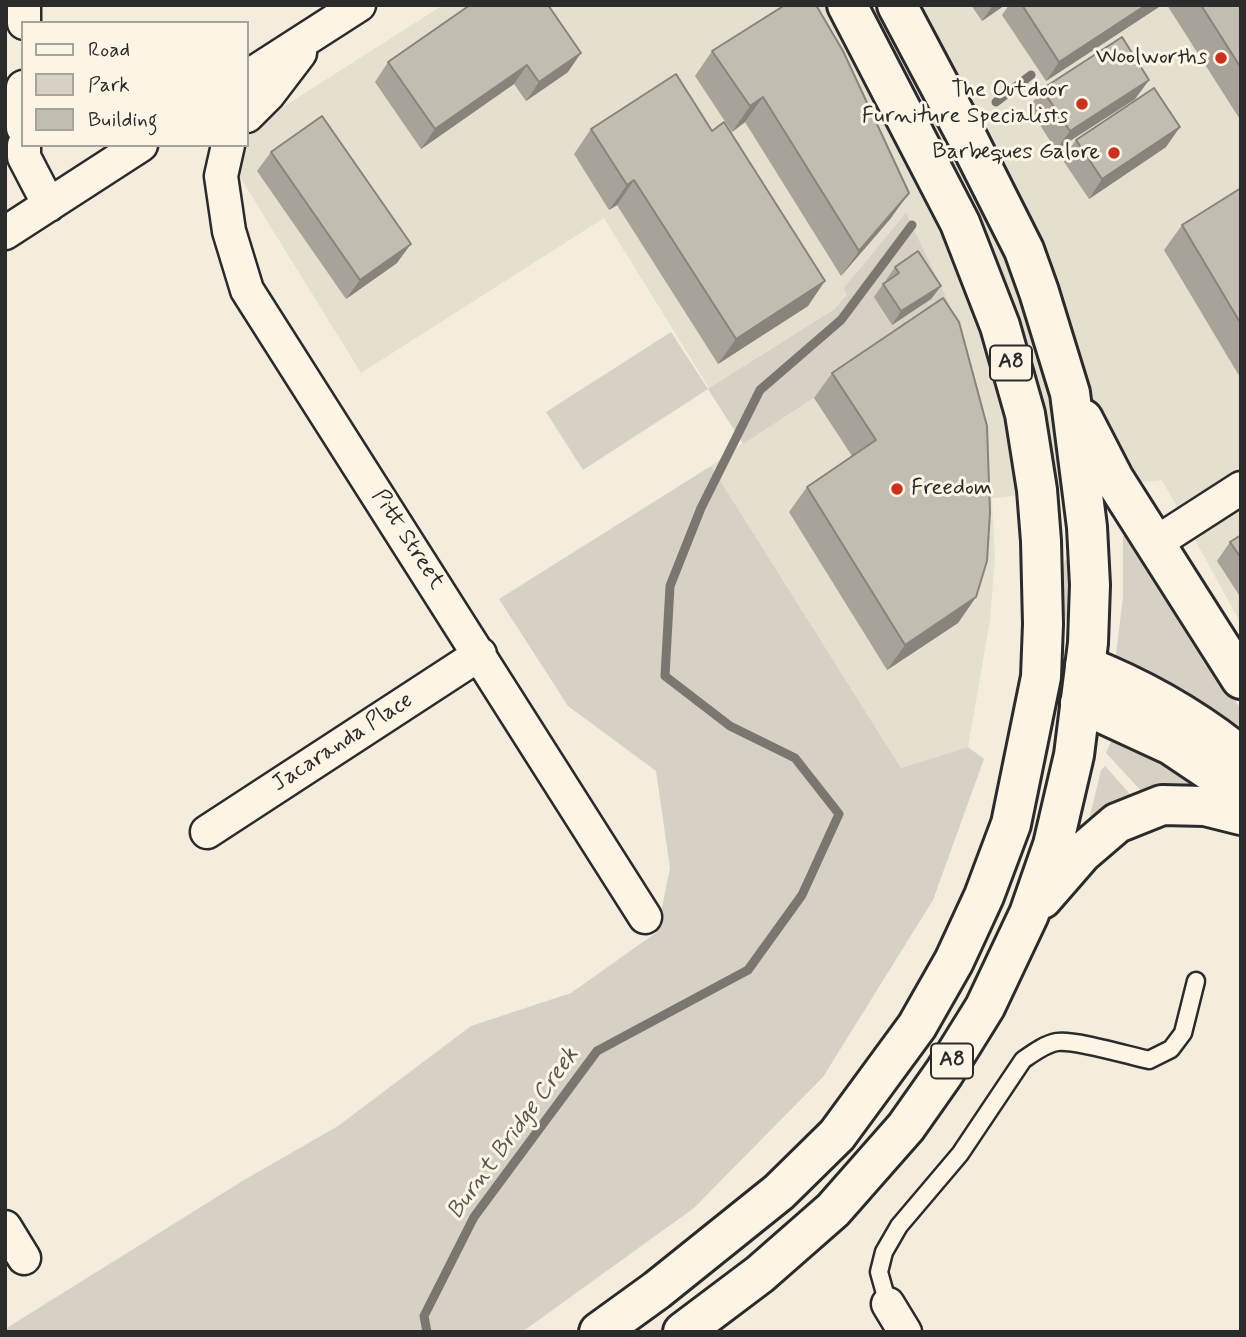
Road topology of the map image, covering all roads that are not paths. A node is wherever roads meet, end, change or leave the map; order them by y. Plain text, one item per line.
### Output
1 (359, 5) edge
2 (847, 5) edge
3 (897, 5) edge
4 (314, 34) junction
5 (248, 76) edge
6 (248, 115) edge
7 (24, 147) edge
8 (138, 147) edge
9 (228, 147) edge
10 (49, 205) junction
11 (5, 233) edge
12 (1070, 393) junction
13 (1241, 488) edge
14 (1154, 544) junction
15 (480, 654) junction
16 (1041, 677) junction
17 (1241, 679) edge
18 (1082, 684) junction
19 (1241, 756) edge
20 (1241, 792) edge
21 (1241, 815) edge
22 (207, 832) dead end
23 (1029, 914) junction
24 (645, 917) dead end
25 (1196, 981) dead end
26 (5, 1227) edge
27 (24, 1258) dead end
28 (888, 1304) joint
29 (599, 1332) edge
30 (683, 1332) edge
31 (905, 1332) edge

1 - 4 street
2 - 16 main road, A8
3 - 12 main road, A8
4 - 5 street
4 - 6 street
7 - 10 street
8 - 10 street
9 - 15 street, Pitt Street
10 - 11 street
12 - 14 main road
12 - 18 main road, A8
13 - 14 street
14 - 17 main road
15 - 22 street, Jacaranda Place
15 - 24 street, Pitt Street
16 - 18 main road
16 - 29 main road, A8
18 - 19 main road
18 - 20 main road
18 - 23 main road, A8
21 - 23 main road
23 - 30 main road, A8
25 - 28 lane
26 - 27 street
28 - 31 street

